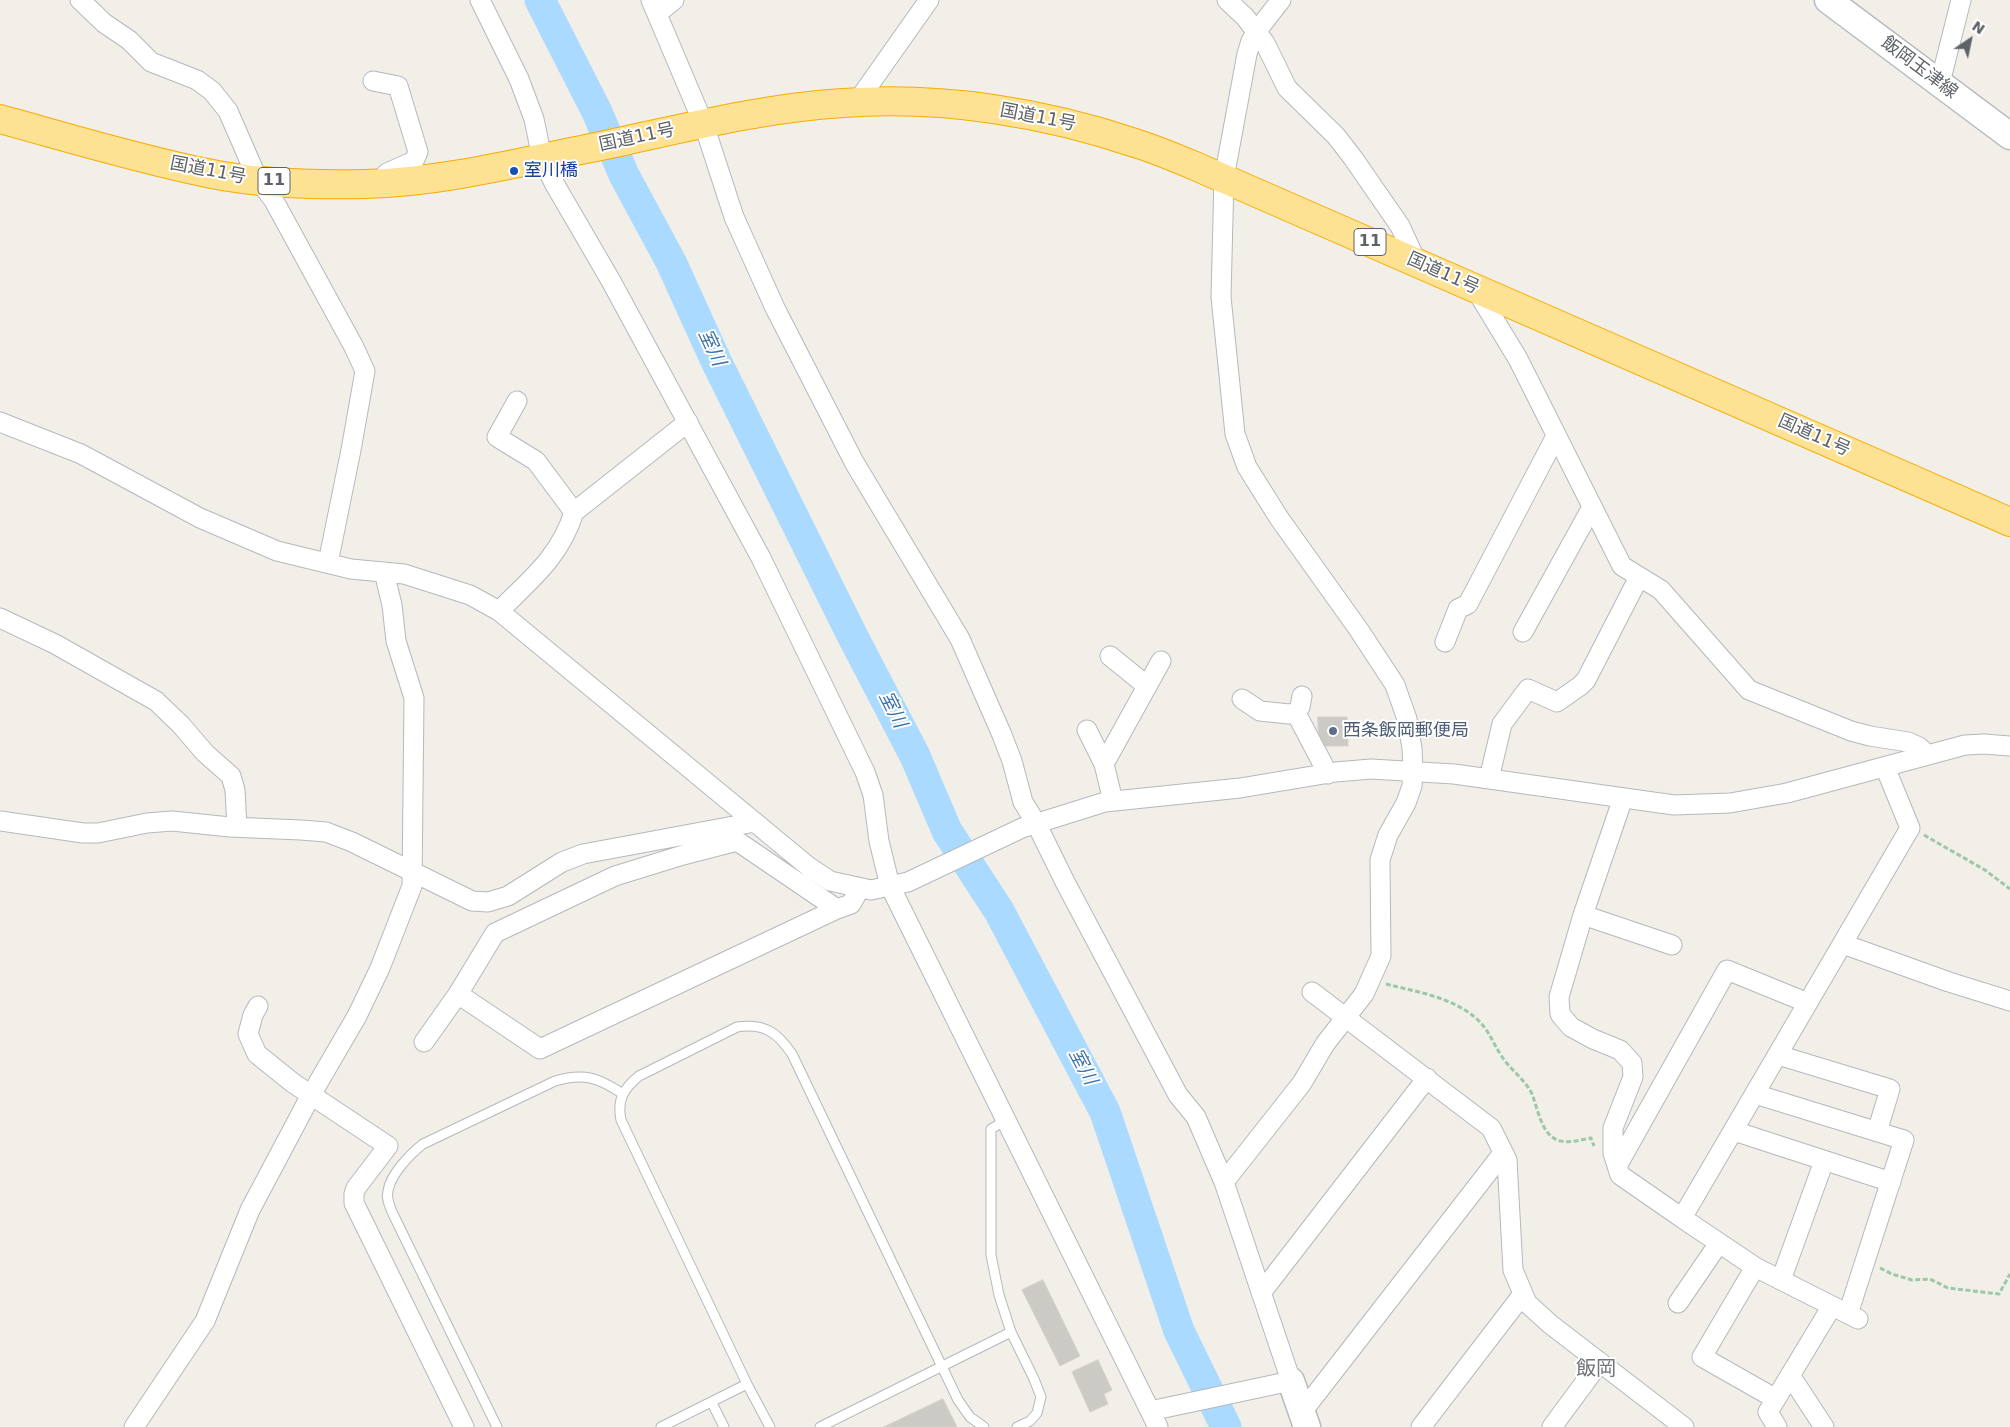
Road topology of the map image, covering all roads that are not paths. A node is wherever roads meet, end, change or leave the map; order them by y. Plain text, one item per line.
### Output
1 (80, 0) edge
2 (480, 0) edge
3 (674, 0) edge
4 (929, 0) edge
5 (1227, 0) edge
6 (1281, 0) edge
7 (1828, 0) edge
8 (1961, 0) edge
9 (654, 7) edge
10 (1256, 32) junction
11 (373, 80) dead end
12 (1940, 83) junction
13 (858, 102) junction
14 (0, 119) edge
15 (701, 125) junction
16 (2010, 136) edge
17 (548, 157) junction
18 (1224, 178) junction
19 (258, 180) junction
20 (379, 183) junction
21 (1417, 263) junction
22 (1475, 288) junction
23 (517, 401) dead end
24 (0, 422) edge
25 (688, 422) junction
26 (1556, 436) junction
27 (1592, 507) junction
28 (574, 512) junction
29 (2010, 522) edge
30 (328, 563) junction
31 (384, 572) junction
32 (1639, 577) junction
33 (499, 611) junction
34 (0, 618) edge
35 (1523, 632) dead end
36 (1445, 642) dead end
37 (1110, 656) dead end
38 (1161, 661) dead end
39 (1147, 686) junction
40 (1242, 699) dead end
41 (1086, 730) dead end
42 (2010, 746) edge
43 (1928, 755) junction
44 (1104, 764) junction
45 (1885, 767) junction
46 (1413, 771) junction
47 (1328, 774) junction
48 (1489, 779) junction
49 (1623, 798) junction
50 (1113, 801) junction
51 (0, 821) edge
52 (756, 822) junction
53 (1029, 825) junction
54 (237, 827) junction
55 (412, 872) junction
56 (899, 884) junction
57 (860, 888) junction
58 (837, 908) junction
59 (1583, 915) junction
60 (1843, 944) junction
61 (1672, 945) dead end
62 (1312, 992) dead end
63 (458, 994) junction
64 (2010, 1001) edge
65 (1808, 1003) junction
66 (258, 1006) dead end
67 (1346, 1017) junction
68 (424, 1042) dead end
69 (1778, 1055) junction
70 (1426, 1078) junction
71 (623, 1094) junction
72 (1755, 1094) junction
73 (312, 1095) junction
74 (1006, 1120) junction
75 (1734, 1131) junction
76 (1877, 1132) junction
77 (1503, 1153) junction
78 (1824, 1161) junction
79 (1617, 1166) junction
80 (1224, 1182) junction
81 (1890, 1182) junction
82 (1682, 1218) junction
83 (1719, 1243) junction
84 (1755, 1267) junction
85 (1781, 1280) junction
86 (1261, 1293) junction
87 (1523, 1294) junction
88 (1678, 1303) dead end
89 (1846, 1313) junction
90 (1011, 1332) junction
91 (1600, 1362) junction
92 (942, 1365) junction
93 (1790, 1376) junction
94 (1281, 1383) junction
95 (746, 1384) junction
96 (1776, 1398) junction
97 (712, 1403) junction
98 (1154, 1419) edge
99 (1304, 1420) edge
100 (1682, 1426) edge
101 (134, 1427) edge
102 (464, 1427) edge
103 (497, 1427) edge
104 (661, 1427) edge
105 (724, 1427) edge
106 (770, 1427) edge
107 (820, 1427) edge
108 (984, 1427) edge
109 (1017, 1427) edge
110 (1421, 1427) edge
111 (1552, 1427) edge
112 (1777, 1427) edge
113 (1824, 1427) edge

1 - 19 street
2 - 17 street
3 - 9 street
4 - 13 street
5 - 10 street
6 - 10 street
7 - 12 main road, 飯岡玉津線
8 - 12 street
9 - 15 street
10 - 18 street
10 - 21 street
11 - 20 street
12 - 16 main road, 飯岡玉津線
13 - 15 highway, 国道11号 / 11
13 - 18 highway, 国道11号 / 11
14 - 19 highway, 国道11号 / 11
15 - 17 highway, 国道11号 / 11
15 - 53 street
17 - 20 highway, 国道11号 / 11
17 - 25 street
18 - 21 highway, 国道11号 / 11
18 - 46 street
19 - 20 highway, 国道11号 / 11
19 - 30 street
21 - 22 highway, 国道11号 / 11
22 - 26 street
22 - 29 highway, 国道11号 / 11
23 - 28 street
24 - 30 street
25 - 28 street
25 - 56 street
26 - 27 street
26 - 36 street
27 - 32 street
27 - 35 street
28 - 33 street
30 - 31 street
31 - 33 street
31 - 55 street
32 - 43 street
32 - 48 street
33 - 52 street
34 - 54 street
37 - 39 street
38 - 39 street
39 - 44 street
40 - 47 street
41 - 44 street
42 - 43 street
43 - 45 street
44 - 50 street
45 - 49 street
45 - 60 street
46 - 47 street
46 - 48 street
46 - 67 street
47 - 50 street
48 - 49 street
49 - 59 street
50 - 53 street
51 - 54 street
52 - 55 street
52 - 57 street
53 - 56 street
53 - 80 street
54 - 55 street
55 - 73 street
56 - 57 street
56 - 74 street
57 - 58 street
58 - 63 street
58 - 63 street
59 - 61 street
59 - 79 street
60 - 64 street
60 - 65 street
62 - 67 street
63 - 68 street
65 - 69 street
65 - 79 street
66 - 73 street
67 - 70 street
67 - 80 street
69 - 72 street
69 - 76 street
70 - 77 street
70 - 86 street
71 - 92 lane
71 - 95 lane
71 - 103 lane
72 - 75 street
72 - 76 street
73 - 101 street
73 - 102 street
74 - 90 lane
74 - 98 street
75 - 78 street
75 - 82 street
76 - 81 street
77 - 87 street
77 - 99 street
78 - 81 street
78 - 85 street
79 - 82 street
80 - 86 street
81 - 89 street
82 - 83 street
83 - 84 street
83 - 88 street
84 - 85 street
84 - 96 street
85 - 89 street
86 - 94 street
87 - 91 street
87 - 110 street
89 - 93 street
90 - 92 lane
90 - 109 lane
91 - 100 street
91 - 111 street
92 - 107 lane
92 - 108 lane
93 - 96 street
93 - 113 street
94 - 98 street
94 - 99 main road
95 - 97 lane
95 - 106 lane
96 - 112 street
97 - 104 lane
97 - 105 lane

